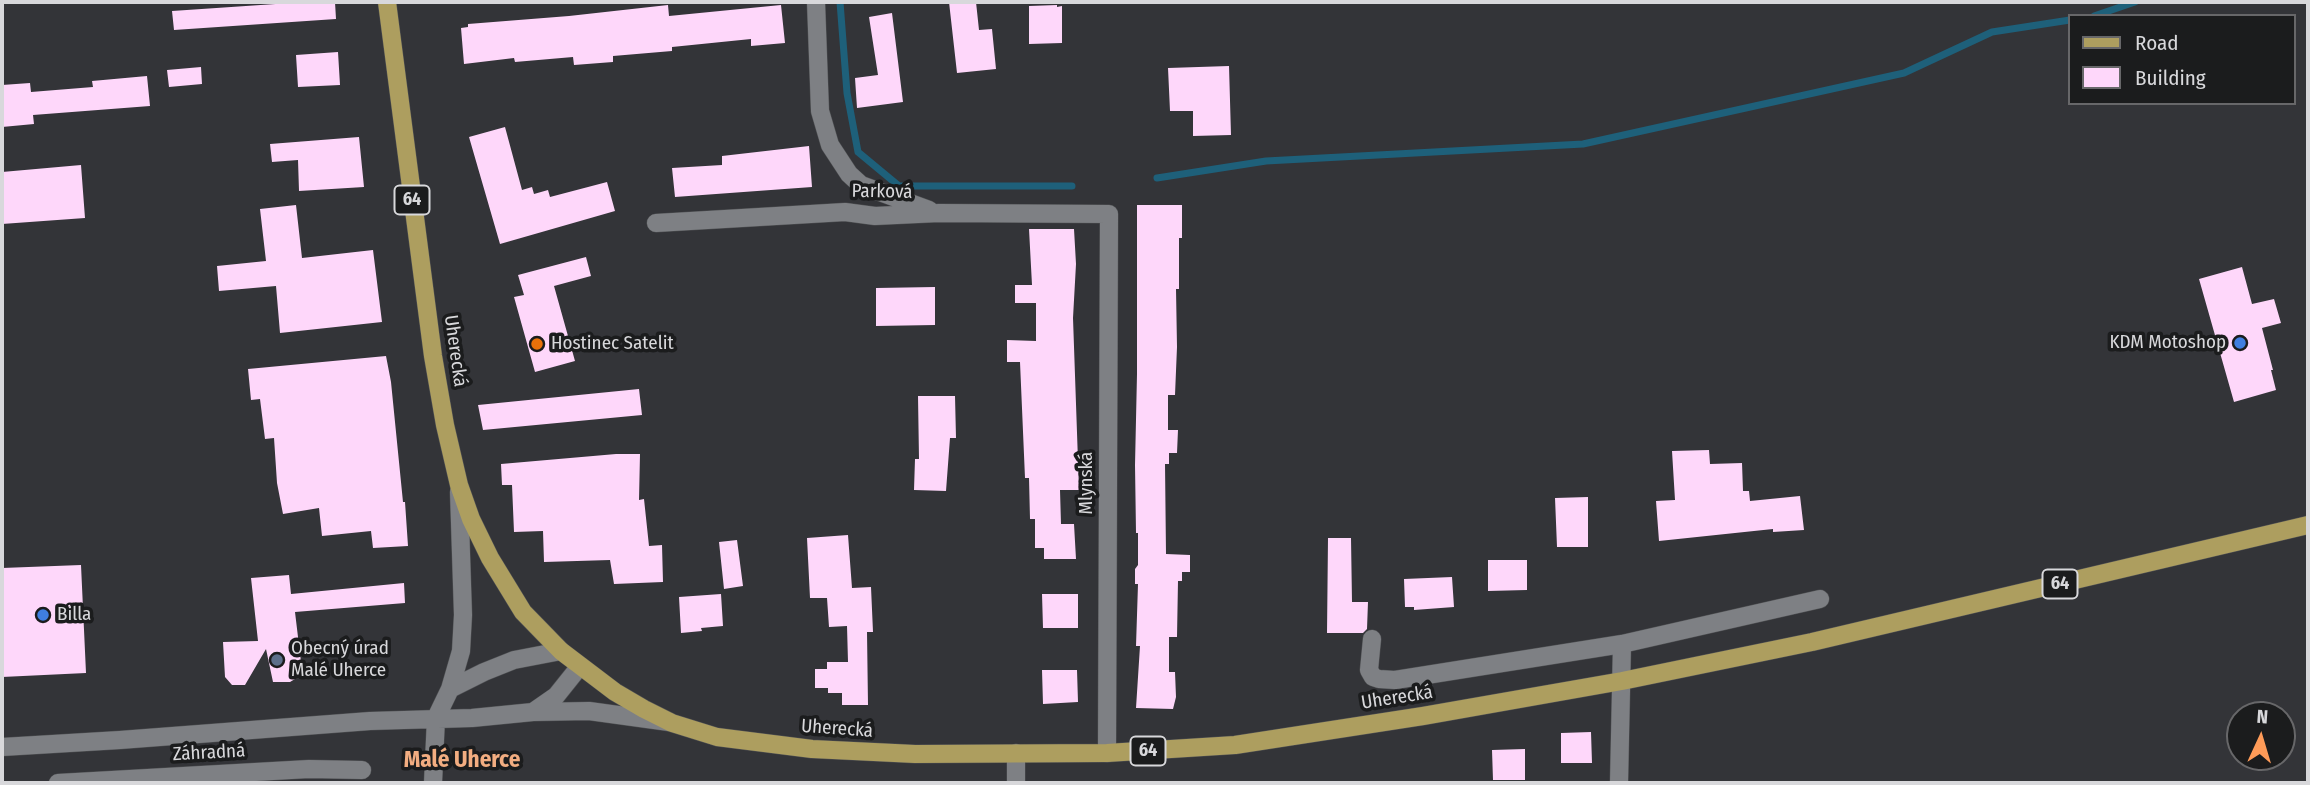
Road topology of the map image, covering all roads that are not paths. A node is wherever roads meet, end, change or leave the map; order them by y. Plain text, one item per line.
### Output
1 (387, 2) edge
2 (816, 2) edge
3 (939, 214) junction
4 (1109, 214) joint
5 (656, 223) dead end
6 (459, 485) junction
7 (2308, 525) edge
8 (1820, 599) dead end
9 (1372, 639) dead end
10 (1622, 644) junction
11 (561, 651) junction
12 (580, 666) junction
13 (1622, 681) junction
14 (450, 689) junction
15 (533, 712) junction
16 (436, 718) junction
17 (672, 723) junction
18 (2, 747) edge
19 (1016, 753) junction
20 (1107, 753) junction
21 (362, 770) dead end
22 (58, 783) edge
23 (433, 783) edge
24 (1016, 783) edge
25 (1619, 783) edge

1 - 6 main road, Uherecká / 64
2 - 3 street
3 - 4 street, Parková
3 - 5 street, Parková
4 - 20 street, Mlynská
6 - 11 main road, Uherecká / 64
6 - 14 street
7 - 13 main road, Uherecká / 64
8 - 10 street
9 - 10 street
10 - 13 street
11 - 12 main road, Uherecká / 64
11 - 14 street
12 - 15 street
12 - 17 main road, Uherecká / 64
13 - 20 main road, Uherecká / 64
13 - 25 street
14 - 16 street
15 - 16 street
15 - 17 street
16 - 18 street
16 - 23 street
17 - 19 main road, Uherecká / 64
19 - 20 main road, Uherecká / 64
19 - 24 street
21 - 22 street, Záhradná

